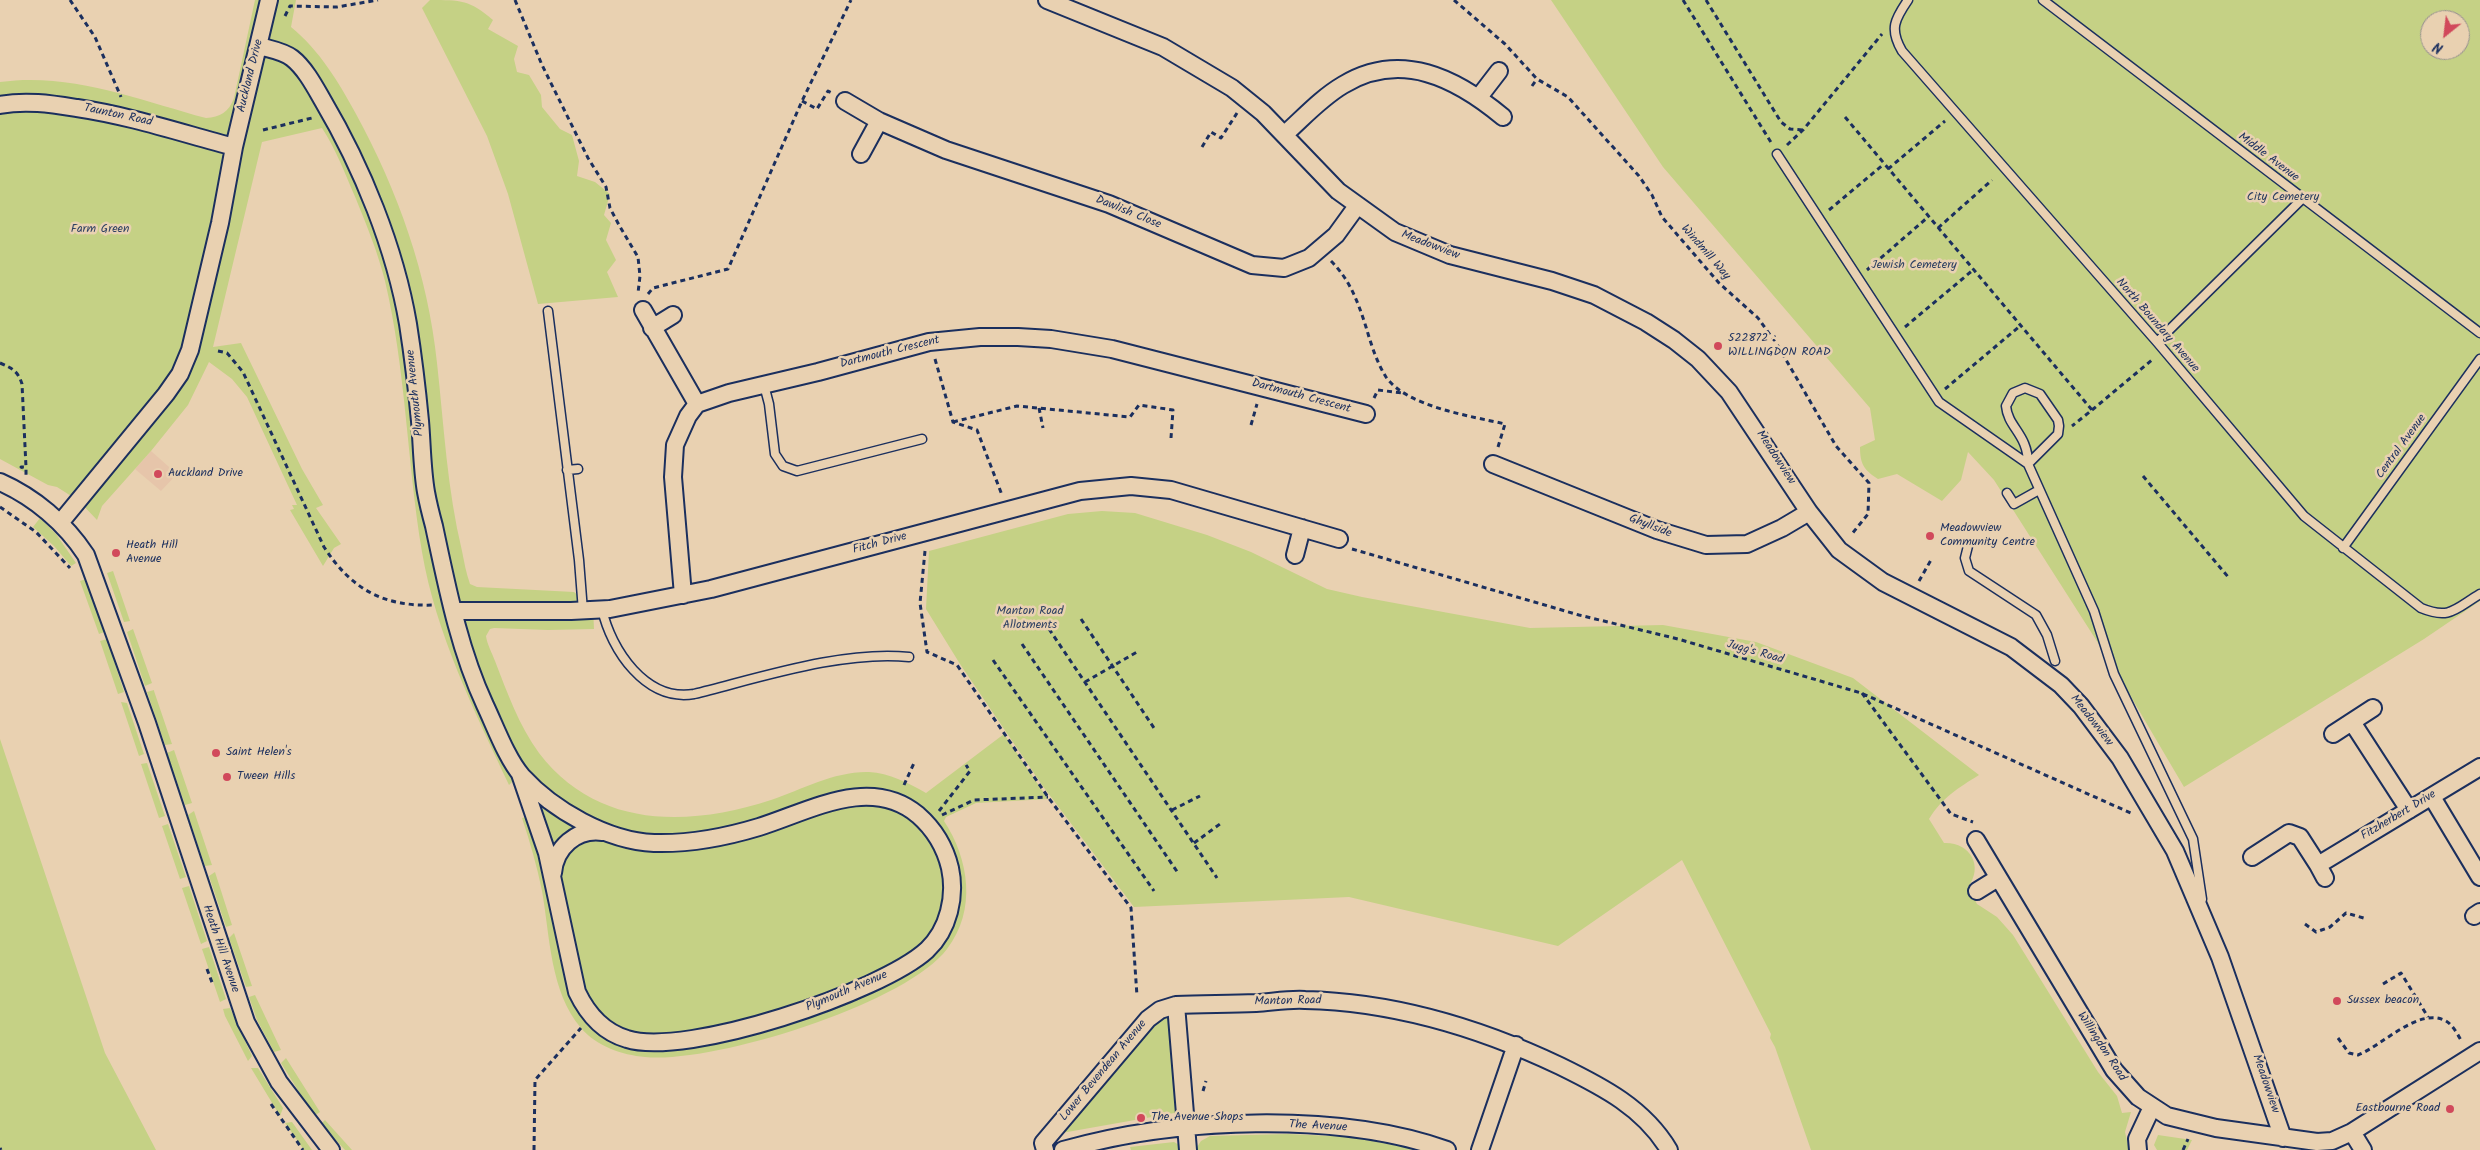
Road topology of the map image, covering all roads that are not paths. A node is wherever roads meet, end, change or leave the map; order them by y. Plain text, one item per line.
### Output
1 (269, 0) edge
2 (1047, 0) edge
3 (1908, 0) edge
4 (2043, 0) edge
5 (259, 46) junction
6 (1499, 71) dead end
7 (1479, 97) junction
8 (845, 101) road end
9 (0, 105) edge
10 (1503, 117) dead end
11 (879, 121) junction
12 (1285, 134) junction
13 (234, 147) junction
14 (861, 154) dead end
15 (1777, 154) road end
16 (2302, 199) junction
17 (1357, 206) junction
18 (642, 310) road end
19 (548, 311) dead end
20 (673, 315) dead end
21 (652, 328) junction
22 (2480, 333) edge
23 (2157, 342) junction
24 (2480, 360) edge
25 (764, 385) junction
26 (697, 404) junction
27 (1366, 414) road end
28 (922, 439) dead end
29 (1493, 464) road end
30 (2028, 464) junction
31 (578, 468) dead end
32 (567, 470) junction
33 (0, 482) edge
34 (2039, 490) junction
35 (2007, 492) dead end
36 (1809, 512) junction
37 (60, 523) junction
38 (1302, 528) junction
39 (1339, 539) road end
40 (1968, 546) dead end
41 (2343, 548) junction
42 (1295, 555) dead end
43 (2480, 594) edge
44 (683, 595) junction
45 (452, 607) junction
46 (602, 609) junction
47 (583, 611) junction
48 (909, 657) dead end
49 (2055, 661) dead end
50 (2373, 708) dead end
51 (2352, 722) junction
52 (2333, 734) dead end
53 (2480, 767) edge
54 (520, 774) junction
55 (2432, 797) junction
56 (2409, 810) junction
57 (609, 833) junction
58 (1976, 840) dead end
59 (2252, 857) dead end
60 (2480, 877) edge
61 (1998, 878) junction
62 (553, 880) junction
63 (1977, 891) dead end
64 (2204, 918) junction
65 (1176, 1005) junction
66 (1516, 1045) junction
67 (2473, 1049) edge
68 (2152, 1107) junction
69 (1187, 1127) junction
70 (2352, 1132) junction
71 (2283, 1138) junction
72 (332, 1150) edge
73 (1045, 1150) edge
74 (1063, 1150) edge
75 (1188, 1150) edge
76 (1447, 1150) edge
77 (1480, 1150) edge
78 (1669, 1150) edge
79 (2138, 1150) edge
80 (2363, 1150) edge

1 - 5 street, Auckland Drive
2 - 12 street, Meadowview
3 - 23 lane, North Boundary Avenue
4 - 16 lane, Middle Avenue
5 - 13 street, Auckland Drive
5 - 45 street, Plymouth Avenue
6 - 7 street
7 - 10 street
7 - 12 street
8 - 11 street, Dawlish Close
9 - 13 street, Taunton Road
11 - 14 street
11 - 17 street, Dawlish Close
12 - 17 street, Meadowview
13 - 37 street, Auckland Drive
15 - 30 lane
16 - 22 lane, Middle Avenue
16 - 23 lane
17 - 36 street, Meadowview
18 - 21 street
19 - 32 lane
20 - 21 street
21 - 26 street
23 - 41 lane, North Boundary Avenue
24 - 41 lane, Central Avenue
25 - 26 street, Dartmouth Crescent
25 - 27 street, Dartmouth Crescent
25 - 28 lane
26 - 44 street
29 - 36 street, Ghyllside
30 - 30 lane
30 - 34 lane
31 - 32 lane
32 - 47 lane
33 - 37 street, Heath Hill Avenue
34 - 35 lane
34 - 64 lane
36 - 64 street, Meadowview
37 - 72 street, Heath Hill Avenue
38 - 39 street, Fitch Drive
38 - 42 street
38 - 44 street, Fitch Drive
40 - 49 lane
41 - 43 lane, North Boundary Avenue
44 - 46 street, Fitch Drive
45 - 47 street, Fitch Drive
45 - 54 street, Plymouth Avenue
46 - 47 street, Fitch Drive
46 - 48 lane
50 - 51 street
51 - 52 street
51 - 56 street
53 - 55 street, Fitzherbert Drive
54 - 57 street, Plymouth Avenue
54 - 62 street, Plymouth Avenue
55 - 56 street, Fitzherbert Drive
55 - 60 street
56 - 59 street, Fitzherbert Drive
57 - 62 street, Plymouth Avenue
57 - 62 street, Plymouth Avenue
58 - 61 street, Willingdon Road
61 - 63 street
61 - 68 street, Willingdon Road
64 - 71 street, Meadowview
65 - 66 street, Manton Road
65 - 69 street
65 - 73 street, Lower Bevendean Avenue
66 - 77 street
66 - 78 street, Manton Road
67 - 70 street, Willingdon Road
68 - 71 street, Willingdon Road
68 - 79 street
69 - 74 street
69 - 75 street
69 - 76 street, The Avenue
70 - 71 street, Willingdon Road
70 - 80 street

